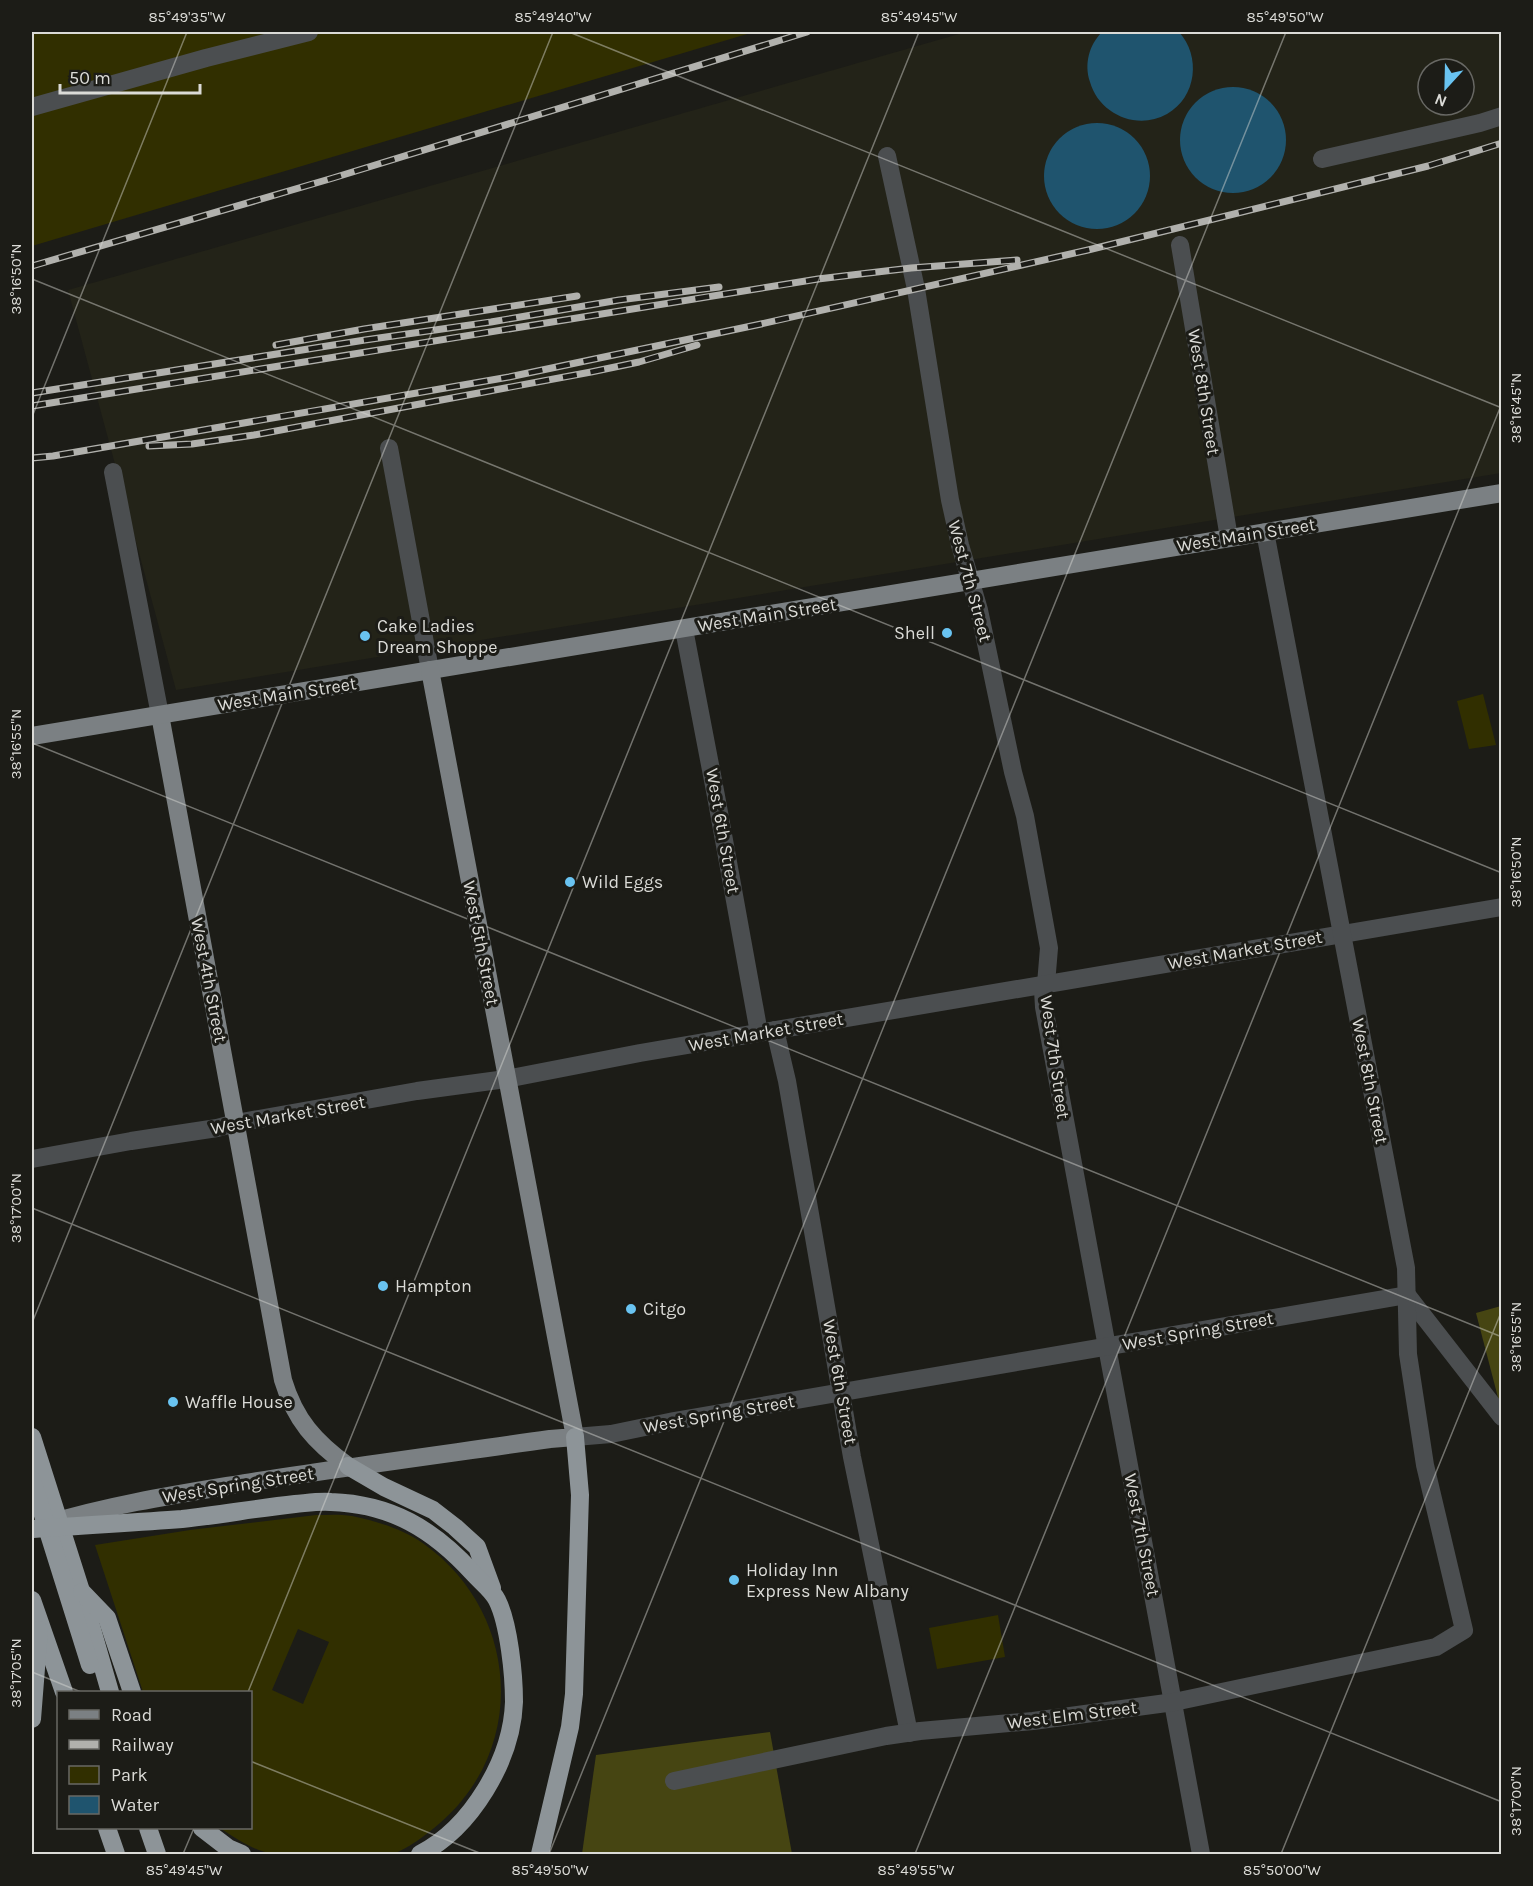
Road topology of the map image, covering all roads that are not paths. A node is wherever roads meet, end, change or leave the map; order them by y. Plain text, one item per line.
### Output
1 (309, 32) edge
2 (32, 107) edge
3 (1502, 116) edge
4 (887, 156) dead end
5 (1322, 159) dead end
6 (1180, 245) dead end
7 (388, 448) dead end
8 (112, 472) dead end
9 (1502, 493) edge
10 (1264, 532) junction
11 (1229, 538) junction
12 (970, 581) junction
13 (684, 628) junction
14 (430, 670) junction
15 (160, 715) junction
16 (32, 736) edge
17 (1502, 907) edge
18 (1342, 934) junction
19 (1046, 984) junction
20 (767, 1032) junction
21 (506, 1079) junction
22 (236, 1123) junction
23 (32, 1158) edge
24 (1407, 1295) junction
25 (1106, 1347) junction
26 (842, 1393) junction
27 (1502, 1418) edge
28 (32, 1437) edge
29 (575, 1437) junction
30 (348, 1466) junction
31 (36, 1473) edge
32 (32, 1529) edge
33 (74, 1592) junction
34 (496, 1599) junction
35 (32, 1600) edge
36 (39, 1622) junction
37 (1464, 1630) joint
38 (64, 1691) edge
39 (98, 1691) edge
40 (110, 1691) edge
41 (132, 1691) edge
42 (1174, 1702) junction
43 (32, 1719) edge
44 (909, 1733) junction
45 (674, 1781) dead end
46 (108, 1829) edge
47 (142, 1829) edge
48 (149, 1829) edge
49 (204, 1829) edge
50 (116, 1854) edge
51 (149, 1854) edge
52 (157, 1854) edge
53 (242, 1854) edge
54 (420, 1854) edge
55 (540, 1854) edge
56 (1201, 1854) edge

1 - 2 street
3 - 5 street
4 - 12 street, West 7th Street
6 - 11 street, West 8th Street
7 - 14 street, West 5th Street
8 - 15 street, West 4th Street
9 - 10 main road, West Main Street
10 - 11 main road, West Main Street
10 - 18 street, West 8th Street
11 - 12 main road, West Main Street
12 - 13 main road, West Main Street
12 - 19 street, West 7th Street
13 - 14 main road, West Main Street
13 - 20 street, West 6th Street
14 - 15 main road, West Main Street
14 - 21 main road, West 5th Street
15 - 16 main road, West Main Street
15 - 22 main road, West 4th Street
17 - 18 street, West Market Street
18 - 19 street, West Market Street
18 - 24 street, West 8th Street
19 - 20 street, West Market Street
19 - 25 street, West 7th Street
20 - 21 street, West Market Street
20 - 26 street, West 6th Street
21 - 22 street, West Market Street
21 - 29 main road, West 5th Street
22 - 23 street, West Market Street
22 - 30 main road, West 4th Street
24 - 25 street, West Spring Street
24 - 27 street
24 - 37 street, West 8th Street
25 - 26 street, West Spring Street
25 - 42 street, West 7th Street
26 - 29 street, West Spring Street
26 - 44 street, West 6th Street
28 - 31 highway
29 - 30 main road, West Spring Street
29 - 55 highway
30 - 32 main road, West Spring Street
30 - 34 highway
31 - 33 highway
32 - 34 highway
33 - 39 highway
33 - 40 highway
33 - 41 highway
34 - 54 highway
35 - 36 highway
36 - 38 highway
36 - 43 highway
37 - 42 street, West Elm Street
42 - 44 street, West Elm Street
42 - 56 street, West 7th Street
44 - 45 street, West Elm Street
46 - 50 highway
47 - 51 highway
48 - 52 highway
49 - 53 highway

